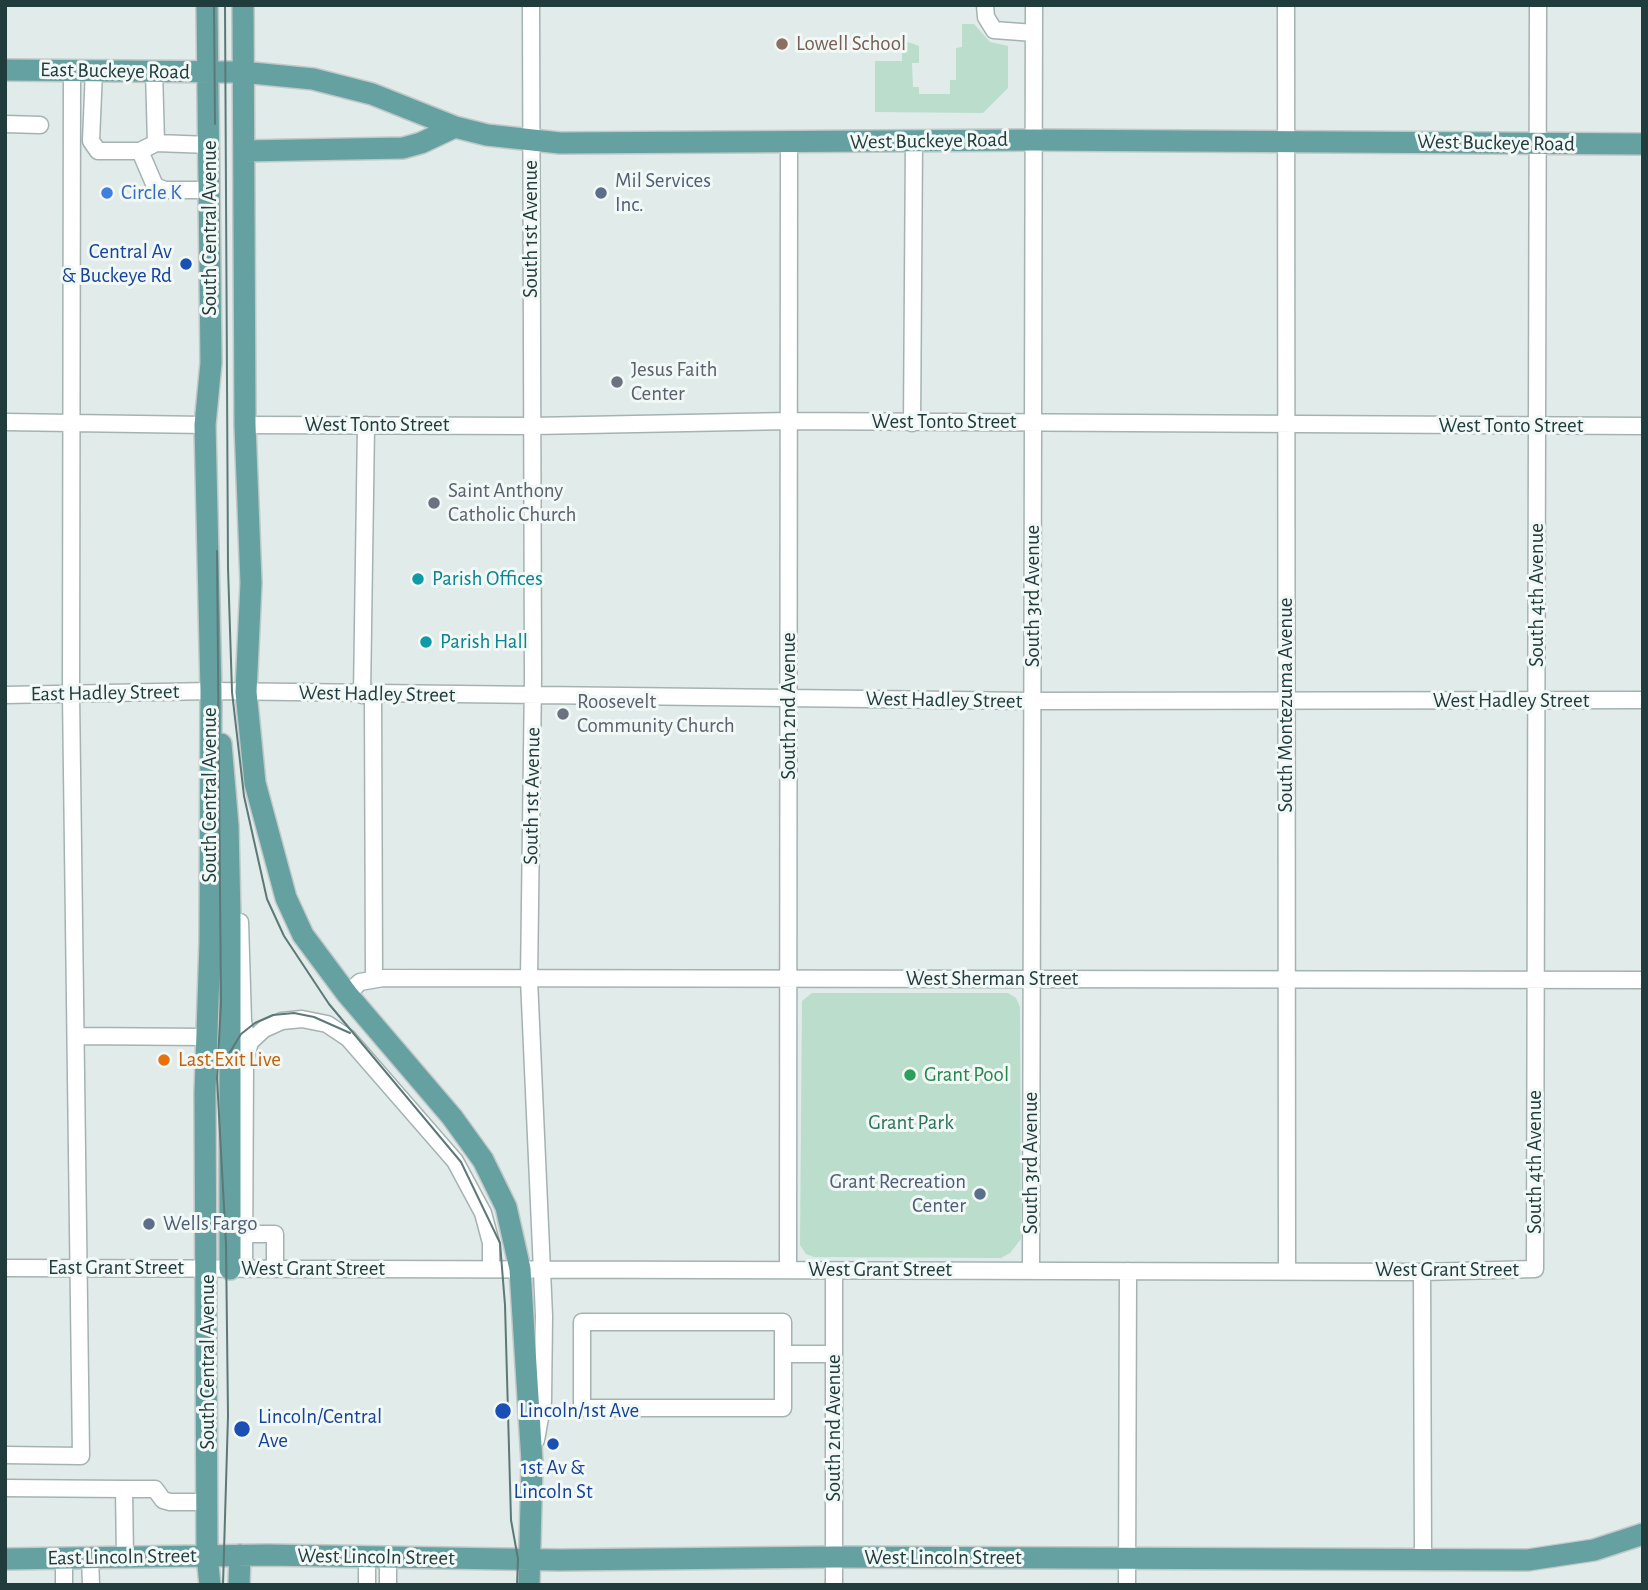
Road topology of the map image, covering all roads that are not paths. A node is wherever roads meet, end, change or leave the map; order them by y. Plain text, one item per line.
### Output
1 (207, 5) edge
2 (243, 5) edge
3 (531, 5) edge
4 (985, 5) edge
5 (1034, 5) edge
6 (1286, 5) edge
7 (1538, 5) edge
8 (1034, 33) junction
9 (72, 69) junction
10 (5, 70) edge
11 (93, 70) junction
12 (154, 71) junction
13 (225, 72) junction
14 (5, 124) edge
15 (40, 125) dead end
16 (454, 127) junction
17 (1033, 139) junction
18 (531, 141) junction
19 (914, 141) junction
20 (1286, 141) junction
21 (789, 142) junction
22 (156, 144) junction
23 (1538, 144) junction
24 (1643, 144) edge
25 (211, 145) junction
26 (140, 151) junction
27 (244, 152) junction
28 (211, 190) junction
29 (789, 421) junction
30 (5, 422) edge
31 (72, 422) junction
32 (912, 423) junction
33 (1033, 423) junction
34 (205, 425) junction
35 (245, 425) junction
36 (366, 425) junction
37 (1286, 425) junction
38 (533, 426) junction
39 (1643, 426) edge
40 (1536, 427) junction
41 (211, 691) junction
42 (246, 692) junction
43 (5, 695) edge
44 (71, 695) junction
45 (368, 695) junction
46 (533, 695) junction
47 (789, 697) junction
48 (1033, 701) junction
49 (1286, 701) junction
50 (1538, 701) junction
51 (1643, 701) edge
52 (228, 826) junction
53 (374, 979) junction
54 (529, 979) junction
55 (790, 979) junction
56 (1031, 980) junction
57 (1286, 980) junction
58 (1643, 980) edge
59 (1536, 981) junction
60 (347, 994) junction
61 (77, 1036) junction
62 (206, 1037) junction
63 (248, 1048) junction
64 (244, 1234) junction
65 (5, 1268) edge
66 (81, 1268) junction
67 (227, 1269) junction
68 (275, 1269) junction
69 (491, 1269) junction
70 (531, 1269) junction
71 (788, 1269) junction
72 (1535, 1269) joint
73 (1031, 1270) junction
74 (1287, 1270) junction
75 (834, 1271) junction
76 (1128, 1271) junction
77 (1422, 1272) junction
78 (783, 1354) junction
79 (834, 1354) junction
80 (5, 1455) edge
81 (5, 1488) edge
82 (124, 1489) junction
83 (197, 1502) dead end
84 (1643, 1534) edge
85 (207, 1555) junction
86 (240, 1555) junction
87 (90, 1557) junction
88 (125, 1557) junction
89 (378, 1557) junction
90 (834, 1557) junction
91 (64, 1558) junction
92 (1423, 1558) junction
93 (5, 1559) edge
94 (529, 1559) junction
95 (1127, 1559) junction
96 (64, 1585) edge
97 (91, 1585) edge
98 (210, 1585) edge
99 (239, 1585) edge
100 (367, 1585) edge
101 (388, 1585) edge
102 (529, 1585) edge
103 (834, 1585) edge
104 (1127, 1585) edge

1 - 13 main road, South Central Avenue
2 - 13 main road, South Central Avenue
3 - 18 street, South 1st Avenue
4 - 8 street
5 - 8 street, South 3rd Avenue
6 - 20 street, South Montezuma Avenue
7 - 23 street, South 4th Avenue
8 - 17 street, South 3rd Avenue
9 - 10 main road, East Buckeye Road
9 - 11 main road, East Buckeye Road
9 - 31 street
11 - 12 main road, East Buckeye Road
11 - 26 street
12 - 13 main road, East Buckeye Road
12 - 22 street
13 - 16 main road, West Buckeye Road
13 - 25 main road, South Central Avenue
13 - 27 main road, South Central Avenue
14 - 15 street
16 - 18 main road, West Buckeye Road
16 - 27 main road
17 - 19 main road, West Buckeye Road
17 - 20 main road, West Buckeye Road
17 - 33 street, South 3rd Avenue
18 - 21 main road, West Buckeye Road
18 - 38 street, South 1st Avenue
19 - 21 main road, West Buckeye Road
19 - 32 street
20 - 23 main road, West Buckeye Road
20 - 37 street, South Montezuma Avenue
21 - 29 street, South 2nd Avenue
22 - 25 street
22 - 26 street
23 - 24 main road, West Buckeye Road
23 - 40 street, South 4th Avenue
25 - 28 main road, South Central Avenue
26 - 28 street
27 - 35 main road, South Central Avenue
28 - 34 main road, South Central Avenue
29 - 32 street, West Tonto Street
29 - 38 street, West Tonto Street
29 - 47 street, South 2nd Avenue
30 - 31 street
31 - 34 street
31 - 44 street
32 - 33 street, West Tonto Street
33 - 37 street, West Tonto Street
33 - 48 street, South 3rd Avenue
34 - 41 main road, South Central Avenue
35 - 36 street, West Tonto Street
35 - 42 main road, South Central Avenue
36 - 38 street, West Tonto Street
36 - 45 street
37 - 40 street, West Tonto Street
37 - 49 street, South Montezuma Avenue
38 - 46 street, South 1st Avenue
39 - 40 street, West Tonto Street
40 - 50 street, South 4th Avenue
41 - 42 street, East Hadley Street
41 - 44 street, East Hadley Street
41 - 52 main road
41 - 62 main road, South Central Avenue
42 - 45 street, West Hadley Street
42 - 60 main road, South Central Avenue
43 - 44 street, East Hadley Street
44 - 61 street
45 - 46 street, West Hadley Street
45 - 53 street
46 - 47 street, West Hadley Street
46 - 54 street, South 1st Avenue
47 - 48 street, West Hadley Street
47 - 55 street, South 2nd Avenue
48 - 49 street, West Hadley Street
48 - 56 street, South 3rd Avenue
49 - 50 street, West Hadley Street
49 - 57 street, South Montezuma Avenue
50 - 51 street, West Hadley Street
50 - 59 street, South 4th Avenue
52 - 63 street
52 - 67 main road
53 - 54 street, West Sherman Street
53 - 60 street, West Sherman Street
54 - 55 street, West Sherman Street
54 - 70 street, South 1st Avenue
55 - 56 street, West Sherman Street
55 - 71 street, South 2nd Avenue
56 - 57 street, West Sherman Street
56 - 73 street, South 3rd Avenue
57 - 59 street, West Sherman Street
57 - 74 street, South Montezuma Avenue
58 - 59 street, West Sherman Street
59 - 72 street, South 4th Avenue
60 - 70 main road, South Central Avenue
61 - 62 street
61 - 66 street
62 - 67 main road, South Central Avenue
63 - 64 street
63 - 69 street
64 - 67 street
64 - 68 street
65 - 66 street, East Grant Street
66 - 67 street, East Grant Street
66 - 80 street
67 - 68 street, West Grant Street
67 - 85 main road, South Central Avenue
68 - 69 street, West Grant Street
69 - 70 street, West Grant Street
70 - 71 street, West Grant Street
70 - 94 main road, South Central Avenue
71 - 75 street, West Grant Street
72 - 77 street, West Grant Street
73 - 75 street, West Grant Street
73 - 76 street, West Grant Street
74 - 76 street, West Grant Street
74 - 77 street, West Grant Street
75 - 79 street, South 2nd Avenue
76 - 95 street
77 - 92 street
78 - 78 street
78 - 79 street
79 - 90 street, South 2nd Avenue
81 - 82 street
82 - 83 street
82 - 88 street
84 - 92 main road, West Lincoln Street
85 - 86 main road, East Lincoln Street
85 - 88 main road, East Lincoln Street
85 - 98 main road, South Central Avenue
86 - 89 main road, West Lincoln Street
86 - 99 main road
87 - 88 main road, East Lincoln Street
87 - 91 main road, East Lincoln Street
87 - 97 street
89 - 94 main road, West Lincoln Street
89 - 100 street
89 - 101 street
90 - 94 main road, West Lincoln Street
90 - 95 main road, West Lincoln Street
90 - 103 street, South 2nd Avenue
91 - 93 main road, East Lincoln Street
91 - 96 street
92 - 95 main road, West Lincoln Street
94 - 102 main road
95 - 104 street

